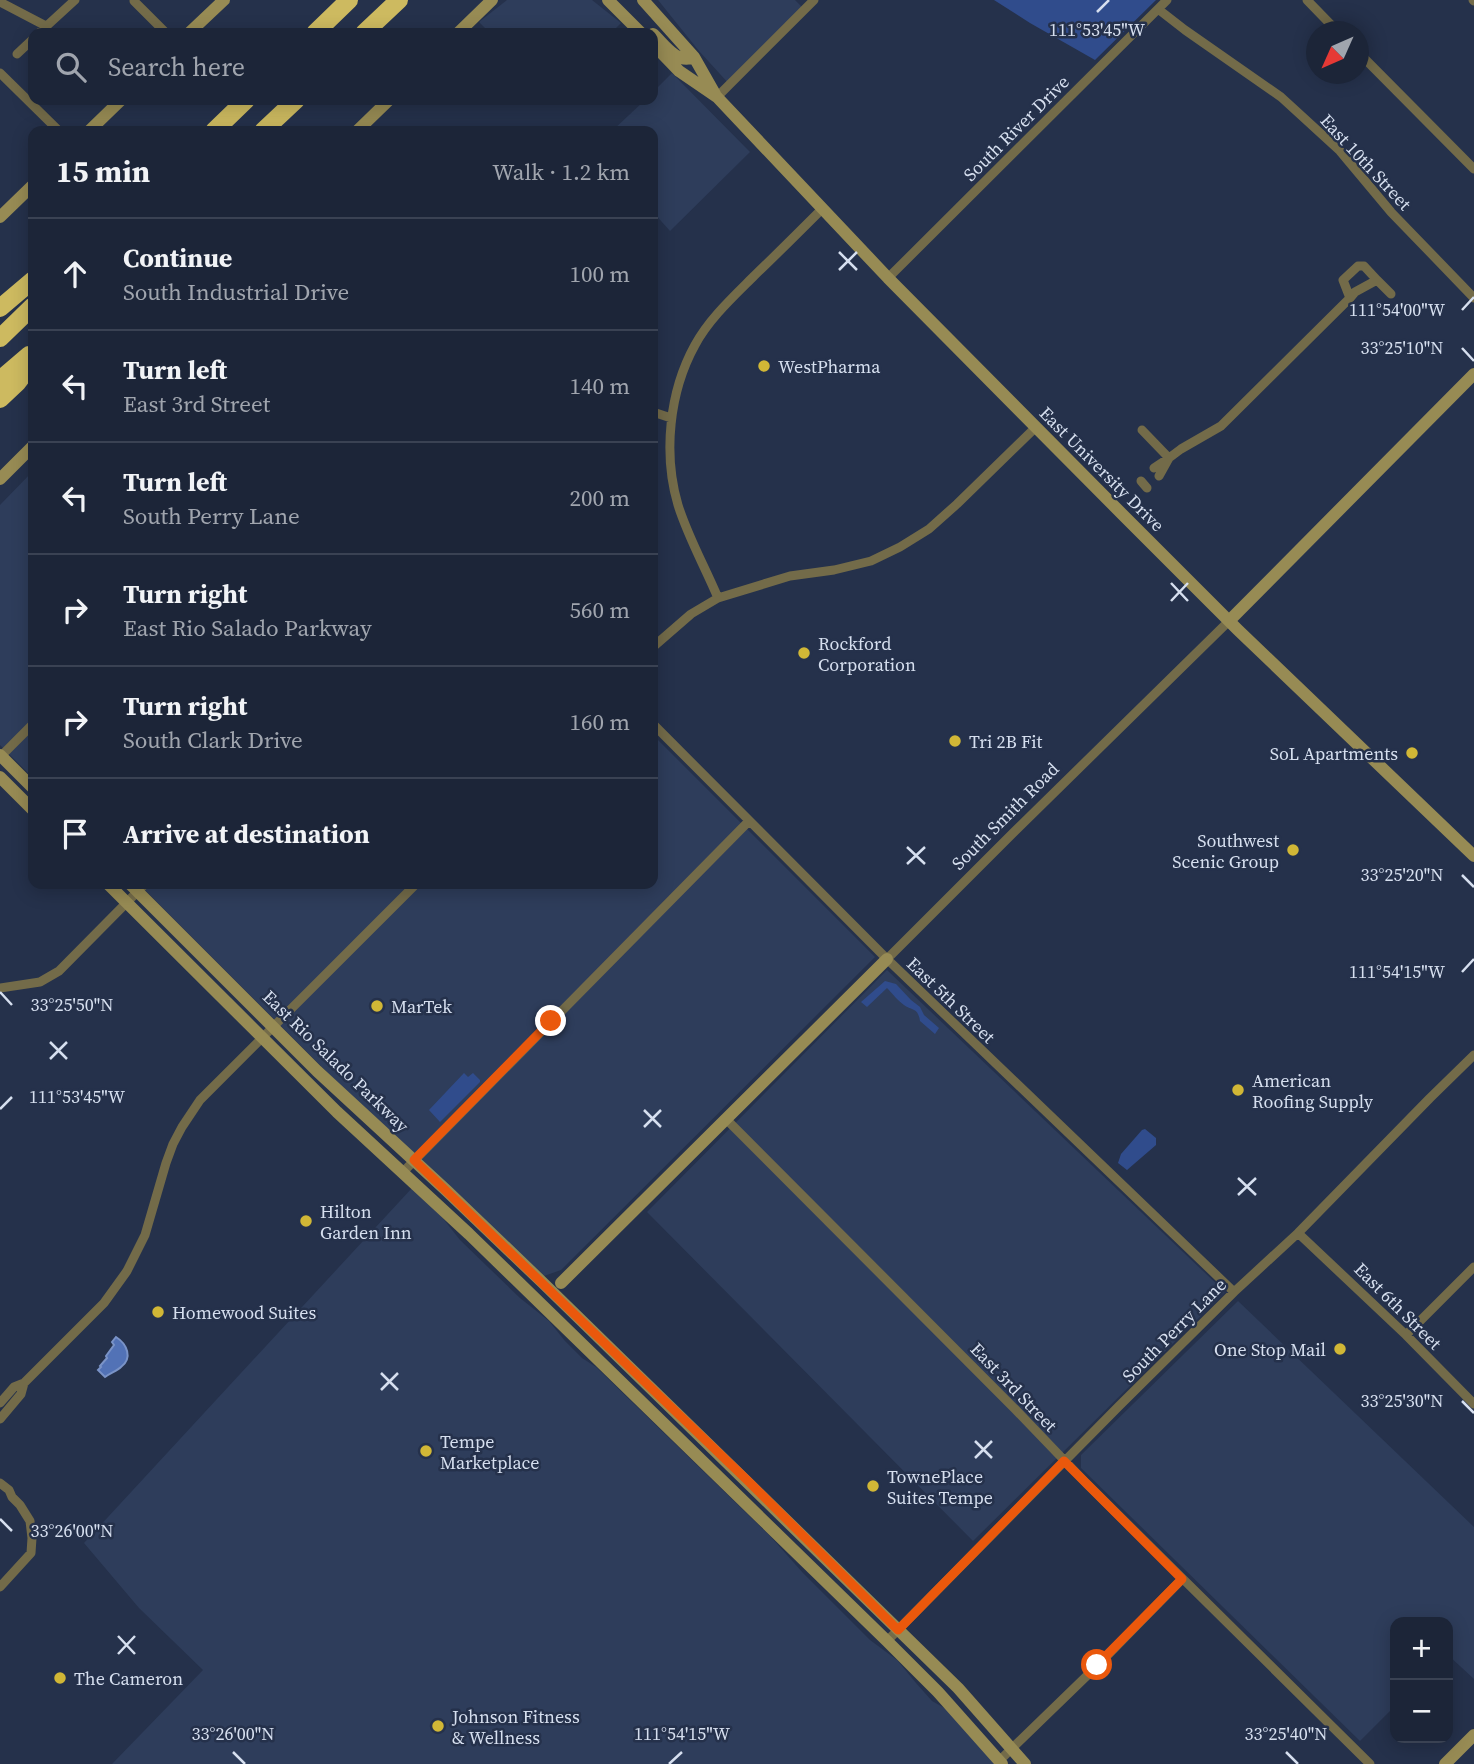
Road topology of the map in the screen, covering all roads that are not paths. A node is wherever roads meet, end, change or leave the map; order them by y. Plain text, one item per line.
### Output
1 (75, 0) edge
2 (224, 0) edge
3 (349, 0) edge
4 (399, 0) edge
5 (492, 0) edge
6 (608, 0) edge
7 (643, 0) edge
8 (814, 0) edge
9 (1167, 0) edge
10 (1307, 0) edge
11 (134, 1) edge
12 (0, 2) edge
13 (1158, 9) junction
14 (626, 18) junction
15 (1327, 21) edge
16 (40, 28) edge
17 (45, 28) edge
18 (161, 28) edge
19 (194, 28) edge
20 (320, 28) edge
21 (370, 28) edge
22 (463, 28) edge
23 (636, 28) edge
24 (647, 28) edge
25 (658, 40) edge
26 (28, 44) edge
27 (658, 49) edge
28 (17, 54) dead end
29 (694, 57) junction
30 (1369, 62) edge
31 (0, 73) edge
32 (717, 97) junction
33 (28, 101) edge
34 (33, 105) edge
35 (116, 105) edge
36 (241, 105) edge
37 (291, 105) edge
38 (384, 105) edge
39 (54, 126) edge
40 (94, 126) edge
41 (219, 126) edge
42 (268, 126) edge
43 (362, 126) edge
44 (1474, 169) edge
45 (28, 190) edge
46 (822, 209) junction
47 (0, 217) edge
48 (888, 278) junction
49 (1377, 280) junction
50 (28, 284) edge
51 (1391, 294) dead end
52 (1350, 298) junction
53 (1474, 298) edge
54 (0, 308) edge
55 (28, 311) edge
56 (0, 338) edge
57 (28, 355) edge
58 (28, 369) edge
59 (1474, 374) edge
60 (0, 380) edge
61 (0, 399) edge
62 (658, 414) edge
63 (671, 418) junction
64 (1036, 427) junction
65 (1142, 430) dead end
66 (28, 451) edge
67 (1170, 458) junction
68 (1154, 474) dead end
69 (0, 479) edge
70 (718, 598) junction
71 (1229, 621) junction
72 (658, 643) edge
73 (28, 729) edge
74 (658, 729) edge
75 (0, 756) edge
76 (0, 777) edge
77 (28, 783) edge
78 (28, 805) edge
79 (749, 821) junction
80 (1474, 856) edge
81 (113, 889) edge
82 (136, 889) edge
83 (141, 889) edge
84 (411, 889) edge
85 (127, 902) junction
86 (887, 959) junction
87 (0, 988) edge
88 (274, 1027) junction
89 (262, 1037) junction
90 (1474, 1055) edge
91 (726, 1119) junction
92 (414, 1160) junction
93 (403, 1172) junction
94 (1298, 1233) junction
95 (1474, 1267) edge
96 (555, 1289) junction
97 (1234, 1292) junction
98 (540, 1303) junction
99 (1406, 1335) junction
100 (24, 1383) junction
101 (0, 1403) edge
102 (1474, 1404) edge
103 (0, 1419) edge
104 (1064, 1461) junction
105 (0, 1483) edge
106 (0, 1491) edge
107 (12, 1497) junction
108 (1182, 1579) junction
109 (0, 1587) edge
110 (898, 1630) junction
111 (887, 1641) junction
112 (1474, 1735) edge
113 (1011, 1748) junction
114 (1000, 1762) edge
115 (1025, 1764) edge
116 (1370, 1764) edge
117 (1445, 1764) edge

1 - 17 street
2 - 19 main road
3 - 20 highway
4 - 21 highway
5 - 22 main road
6 - 14 main road
7 - 29 main road, East University Drive
8 - 32 street
9 - 13 street, South River Drive
10 - 15 street
11 - 18 street
12 - 16 street
13 - 48 street, South River Drive
13 - 53 street, East 10th Street
14 - 23 main road
14 - 24 main road
25 - 29 main road
26 - 28 street
27 - 32 main road, East University Drive
29 - 32 main road, East University Drive
30 - 44 street
31 - 33 street
32 - 46 main road, East University Drive
34 - 39 street
35 - 40 main road
36 - 41 highway
37 - 42 highway
38 - 43 main road
45 - 47 main road
46 - 48 main road, East University Drive
46 - 63 street
48 - 64 main road, East University Drive
49 - 51 street
49 - 52 street
49 - 52 street
50 - 54 highway
52 - 67 street
55 - 56 highway
57 - 60 highway
58 - 61 highway
59 - 71 main road, South Smith Road
62 - 63 street
63 - 70 street
64 - 70 street
64 - 71 main road, East University Drive
65 - 67 street
66 - 69 main road
67 - 68 street
70 - 72 street
71 - 80 main road, East University Drive
71 - 86 street, South Smith Road
73 - 75 street
74 - 79 street, East 5th Street
75 - 77 main road
76 - 78 main road
79 - 86 street, East 5th Street
79 - 92 street
81 - 85 main road, East Rio Salado Parkway
82 - 85 street
83 - 88 main road, East Rio Salado Parkway
84 - 88 street
85 - 87 street
85 - 89 main road, East Rio Salado Parkway
86 - 91 main road, South Smith Road
86 - 97 street, East 5th Street
88 - 89 street
88 - 92 main road, East Rio Salado Parkway
89 - 93 main road, East Rio Salado Parkway
89 - 100 street
90 - 94 street, South Perry Lane
91 - 96 main road, South Smith Road
91 - 104 street, East 3rd Street
92 - 93 street
92 - 96 main road, East Rio Salado Parkway
93 - 98 main road, East Rio Salado Parkway
94 - 97 street, South Perry Lane
94 - 99 street, East 6th Street
95 - 99 street
96 - 98 street, South Smith Road
96 - 110 main road, East Rio Salado Parkway
97 - 104 street, South Perry Lane
98 - 111 main road, East Rio Salado Parkway
99 - 102 street, East 6th Street
100 - 101 street
100 - 103 street
104 - 108 street, East 3rd Street
104 - 110 street, South Perry Lane
105 - 107 street
106 - 107 street
107 - 109 street
108 - 113 street
108 - 116 street, East 3rd Street
110 - 111 street, South Perry Lane
110 - 113 main road, East Rio Salado Parkway
111 - 114 main road, East Rio Salado Parkway
112 - 117 main road
113 - 114 street
113 - 115 main road, East Rio Salado Parkway

